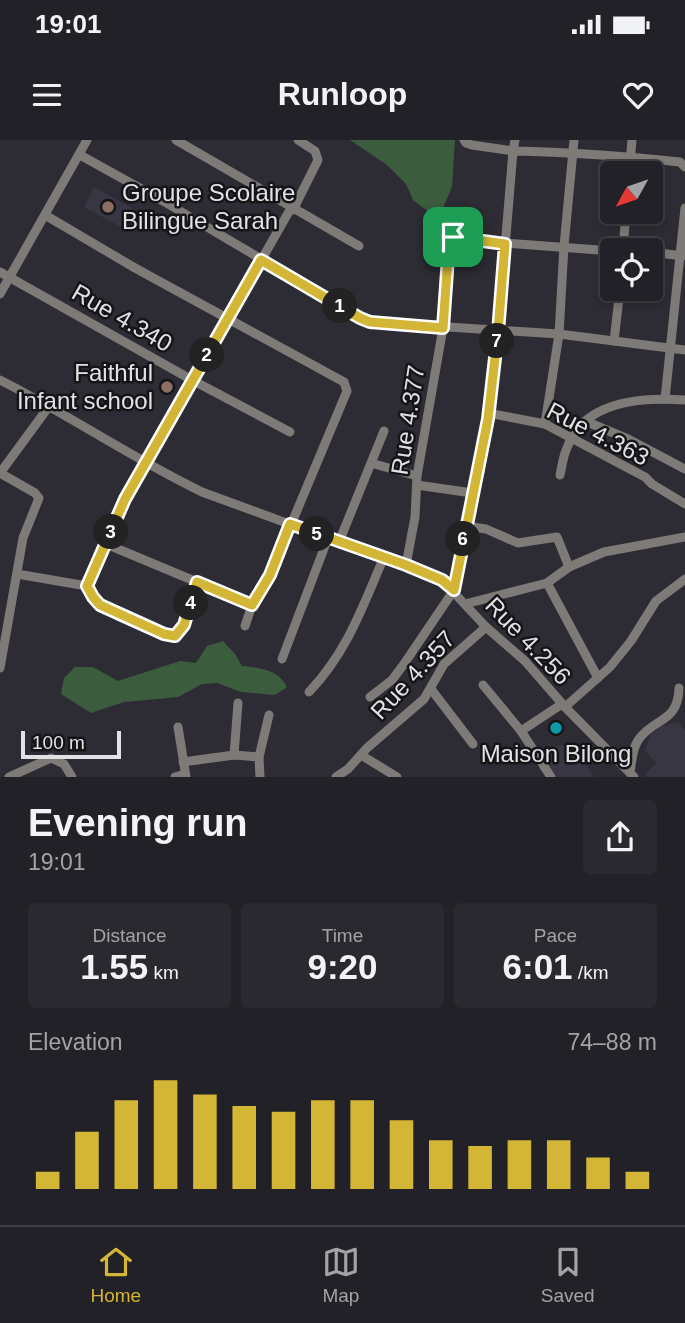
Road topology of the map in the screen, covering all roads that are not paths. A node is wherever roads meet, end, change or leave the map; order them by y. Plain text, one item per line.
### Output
1 (87, 140) edge
2 (176, 140) edge
3 (298, 140) edge
4 (464, 140) edge
5 (515, 140) edge
6 (574, 140) edge
7 (632, 140) edge
8 (513, 151) junction
9 (573, 152) junction
10 (80, 155) junction
11 (630, 156) junction
12 (630, 161) edge
13 (685, 167) edge
14 (685, 208) edge
15 (292, 209) junction
16 (45, 215) junction
17 (505, 244) junction
18 (359, 246) dead end
19 (564, 246) junction
20 (600, 250) edge
21 (663, 254) edge
22 (682, 256) edge
23 (261, 260) junction
24 (0, 272) edge
25 (10, 276) junction
26 (0, 294) edge
27 (619, 301) edge
28 (228, 318) junction
29 (443, 328) junction
30 (498, 332) junction
31 (559, 334) junction
32 (614, 341) junction
33 (670, 348) junction
34 (685, 350) edge
35 (0, 380) edge
36 (192, 380) junction
37 (664, 398) junction
38 (685, 400) edge
39 (50, 405) junction
40 (488, 413) junction
41 (585, 421) junction
42 (545, 424) junction
43 (384, 431) dead end
44 (290, 432) dead end
45 (572, 438) junction
46 (146, 462) junction
47 (371, 463) junction
48 (685, 469) edge
49 (0, 473) edge
50 (560, 475) dead end
51 (417, 481) junction
52 (472, 493) junction
53 (685, 504) edge
54 (290, 524) junction
55 (466, 526) junction
56 (685, 537) edge
57 (328, 538) junction
58 (339, 542) junction
59 (106, 544) junction
60 (384, 557) junction
61 (406, 565) junction
62 (569, 567) junction
63 (17, 574) junction
64 (685, 579) edge
65 (197, 582) junction
66 (547, 583) junction
67 (87, 586) junction
68 (454, 590) junction
69 (466, 604) junction
70 (252, 605) junction
71 (245, 626) dead end
72 (486, 627) junction
73 (282, 659) dead end
74 (0, 668) edge
75 (598, 678) junction
76 (483, 685) dead end
77 (680, 688) dead end
78 (431, 689) junction
79 (309, 692) dead end
80 (370, 697) dead end
81 (237, 704) dead end
82 (564, 706) junction
83 (269, 715) dead end
84 (178, 727) dead end
85 (521, 731) junction
86 (472, 744) dead end
87 (234, 755) junction
88 (361, 755) junction
89 (259, 757) junction
90 (183, 762) junction
91 (632, 775) edge
92 (185, 776) edge
93 (9, 777) edge
94 (72, 777) edge
95 (175, 777) edge
96 (260, 777) edge
97 (336, 777) edge
98 (397, 777) edge
99 (551, 777) edge

1 - 10 street
2 - 15 street
3 - 15 street
4 - 8 street
5 - 8 street
6 - 9 street
7 - 11 street
8 - 9 street
8 - 17 street
9 - 11 street
9 - 19 street
10 - 16 street
10 - 23 street
11 - 12 street
11 - 13 street
14 - 22 street
15 - 18 street
15 - 23 street
16 - 25 street
16 - 28 street
17 - 19 street
17 - 29 street, Rue 4.377
17 - 30 street
19 - 20 street
19 - 31 street
21 - 22 street
22 - 33 street
23 - 28 street
23 - 29 street
24 - 25 street, Rue 4.340
25 - 26 street
25 - 36 street, Rue 4.340
27 - 32 street
28 - 36 street
28 - 54 street
29 - 30 street
29 - 51 street, Rue 4.377
30 - 31 street
30 - 40 street
31 - 32 street
31 - 42 street
32 - 33 street
33 - 34 street
33 - 37 street
35 - 39 street, Rue 4.256
36 - 44 street, Rue 4.340
36 - 46 street
37 - 38 street
37 - 41 street
39 - 46 street, Rue 4.256
39 - 49 street
40 - 42 street, Rue 4.363
40 - 52 street
41 - 45 street
41 - 48 street
42 - 45 street, Rue 4.363
43 - 47 street
45 - 50 street
45 - 53 street, Rue 4.363
46 - 54 street, Rue 4.256
46 - 59 street
47 - 51 street
47 - 58 street
49 - 63 street
51 - 52 street
51 - 61 street, Rue 4.377
52 - 55 street
54 - 57 street, Rue 4.256
54 - 70 street
55 - 62 street
55 - 68 street
56 - 62 street
57 - 58 street, Rue 4.256
57 - 73 street
58 - 60 street, Rue 4.256
59 - 65 street
59 - 67 street
60 - 61 street, Rue 4.256
60 - 79 street
61 - 68 street, Rue 4.256
62 - 66 street
63 - 67 street
63 - 74 street
64 - 75 street
65 - 67 street
65 - 70 street
66 - 69 street
66 - 75 street
68 - 69 street, Rue 4.256
68 - 80 street
69 - 72 street, Rue 4.256
70 - 71 street
72 - 78 street, Rue 4.357
72 - 82 street, Rue 4.256
75 - 82 street
76 - 85 street
77 - 91 street
78 - 86 street
78 - 88 street, Rue 4.357
81 - 87 street
82 - 85 street
82 - 91 street, Rue 4.256
83 - 89 street
84 - 90 street
85 - 99 street
87 - 89 street
87 - 90 street
88 - 97 street, Rue 4.357
88 - 98 street
89 - 96 street
90 - 92 street
92 - 95 street
93 - 94 street

